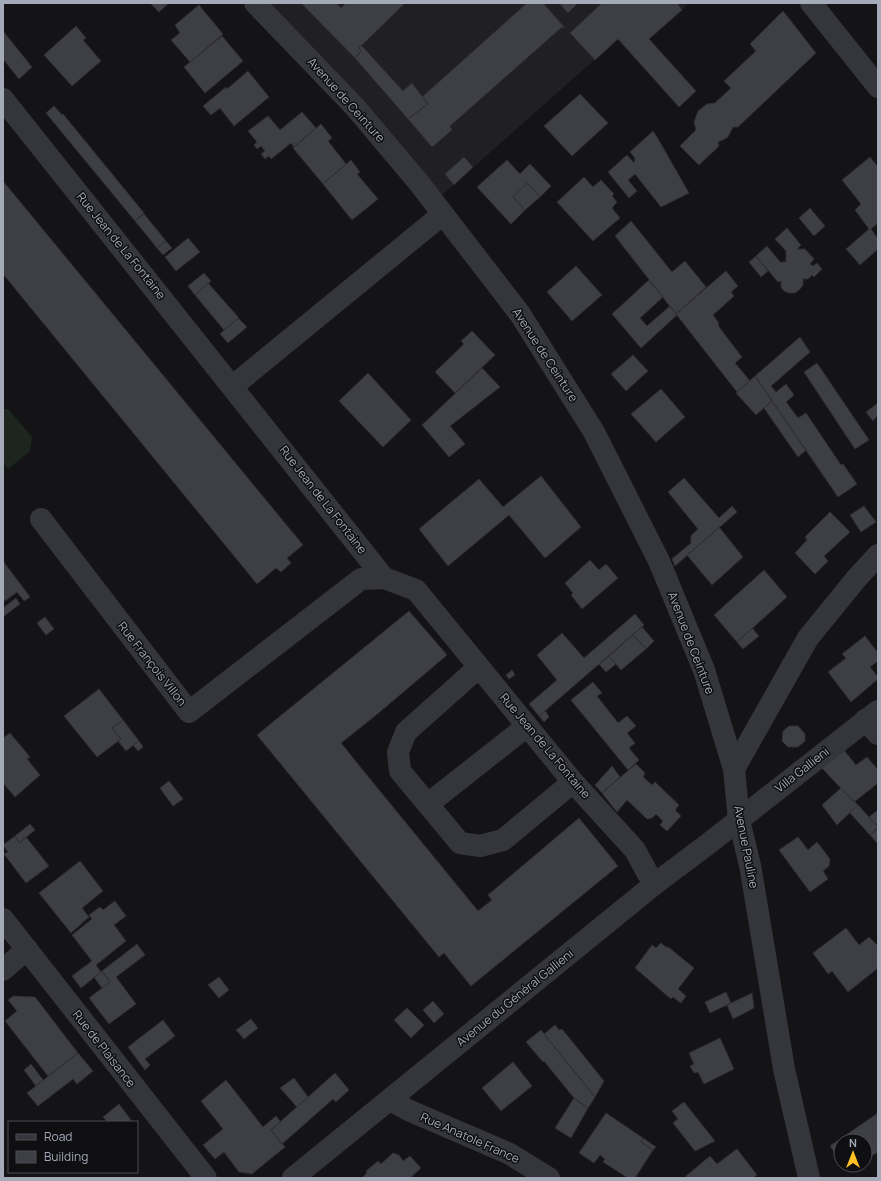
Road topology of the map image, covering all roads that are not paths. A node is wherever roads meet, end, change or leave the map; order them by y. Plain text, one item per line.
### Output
1 (256, 3) edge
2 (811, 3) edge
3 (878, 87) edge
4 (3, 99) edge
5 (442, 214) junction
6 (233, 386) junction
7 (41, 519) dead end
8 (878, 555) edge
9 (384, 578) junction
10 (479, 667) junction
11 (874, 722) edge
12 (527, 726) junction
13 (734, 769) junction
14 (573, 782) junction
15 (428, 804) junction
16 (739, 820) junction
17 (656, 883) junction
18 (3, 919) edge
19 (27, 949) junction
20 (3, 970) edge
21 (390, 1100) junction
22 (206, 1178) edge
23 (293, 1178) edge
24 (550, 1178) edge
25 (809, 1178) edge

1 - 5 street, Avenue de Ceinture
2 - 3 street
4 - 6 street, Rue Jean de La Fontaine
5 - 6 street
5 - 13 street, Avenue de Ceinture
6 - 9 street, Rue Jean de La Fontaine
7 - 9 street, Rue François Villon
8 - 13 street
9 - 10 street, Rue Jean de La Fontaine
10 - 12 street, Rue Jean de La Fontaine
10 - 15 street
11 - 16 street, Villa Gallieni
12 - 14 street, Rue Jean de La Fontaine
12 - 15 street
13 - 16 street, Avenue Pauline
14 - 15 street
14 - 17 street, Rue Jean de La Fontaine
16 - 17 street, Avenue du Général Gallieni
16 - 25 street, Avenue Pauline
17 - 21 street, Avenue du Général Gallieni
18 - 19 street, Rue de Plaisance
19 - 20 street
19 - 22 street, Rue de Plaisance
21 - 23 street, Avenue du Général Gallieni
21 - 24 street, Rue Anatole France

